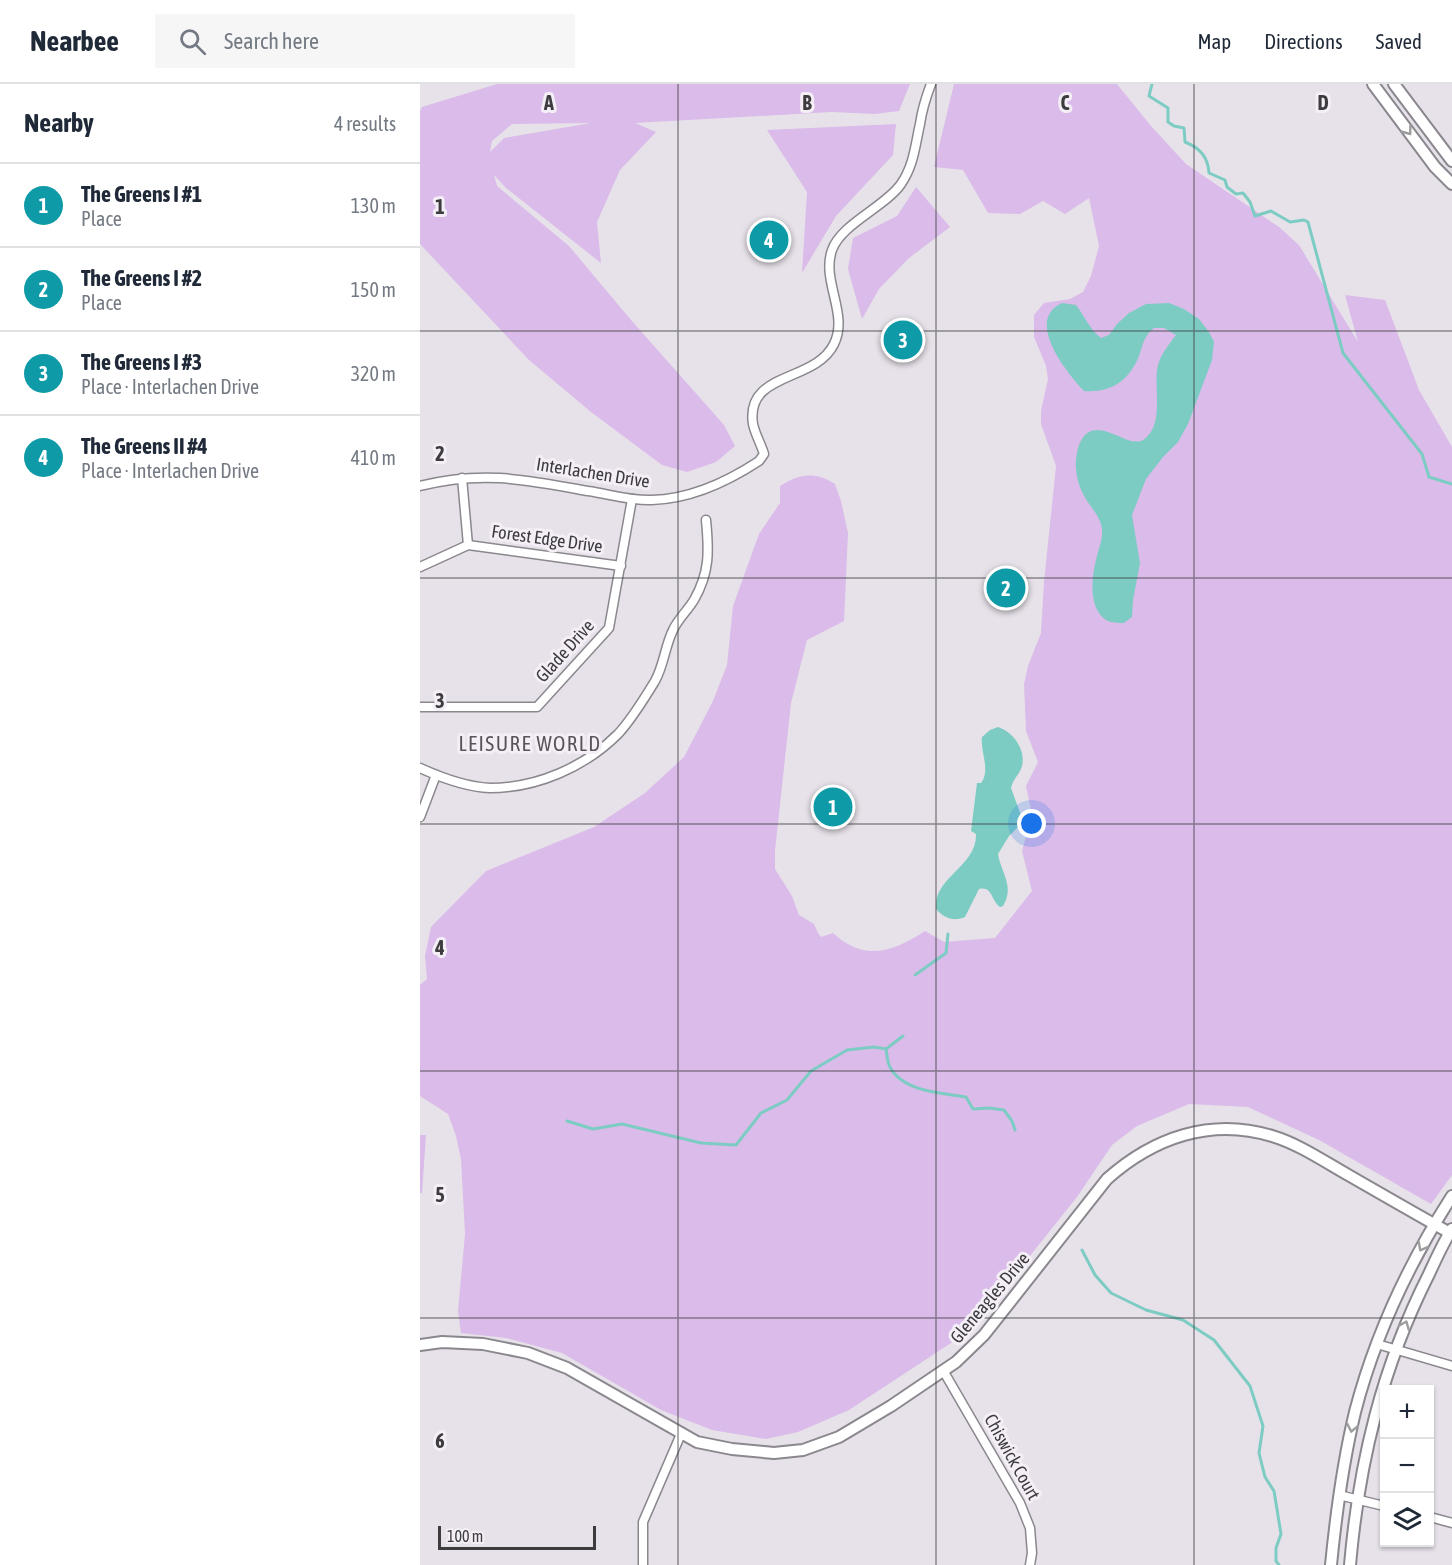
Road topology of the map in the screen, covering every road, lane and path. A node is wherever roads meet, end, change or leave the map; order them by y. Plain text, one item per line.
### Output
1 (931, 84) edge
2 (1373, 84) edge
3 (1394, 84) edge
4 (1452, 161) edge
5 (1452, 184) edge
6 (462, 478) junction
7 (420, 486) edge
8 (632, 499) junction
9 (706, 520) dead end
10 (468, 545) junction
11 (621, 566) junction
12 (420, 567) edge
13 (420, 707) edge
14 (420, 768) edge
15 (436, 775) junction
16 (420, 817) edge
17 (1452, 1196) edge
18 (1434, 1224) junction
19 (1451, 1231) edge
20 (1377, 1344) junction
21 (420, 1345) edge
22 (1394, 1351) junction
23 (1452, 1366) edge
24 (944, 1372) junction
25 (681, 1434) junction
26 (1339, 1495) junction
27 (1357, 1499) junction
28 (1380, 1505) edge
29 (1434, 1518) edge
30 (1452, 1523) edge
31 (643, 1565) edge
32 (1030, 1565) edge
33 (1331, 1565) edge
34 (1350, 1565) edge

1 - 8 street, Interlachen Drive
2 -> 5 street
3 - 4 street
6 - 7 street, Interlachen Drive
6 - 8 street, Interlachen Drive
6 - 10 street, Forest Edge Drive
8 - 11 street, Glade Drive
9 - 15 street
10 - 11 street, Forest Edge Drive
10 - 12 street, Forest Edge Drive
11 - 13 street, Glade Drive
14 - 15 street
15 - 16 street
17 - 18 street
18 - 19 street, Gleneagles Drive
18 -> 20 street
18 - 24 street, Gleneagles Drive
22 -> 19 street
20 - 22 street
20 -> 26 street
21 - 25 street, Gleneagles Drive
22 - 23 street
22 - 27 street
24 - 25 street, Gleneagles Drive
24 - 32 street, Chiswick Court
25 - 31 street
26 - 27 street
26 - 33 street
27 - 28 street
27 - 34 street
29 - 30 street

